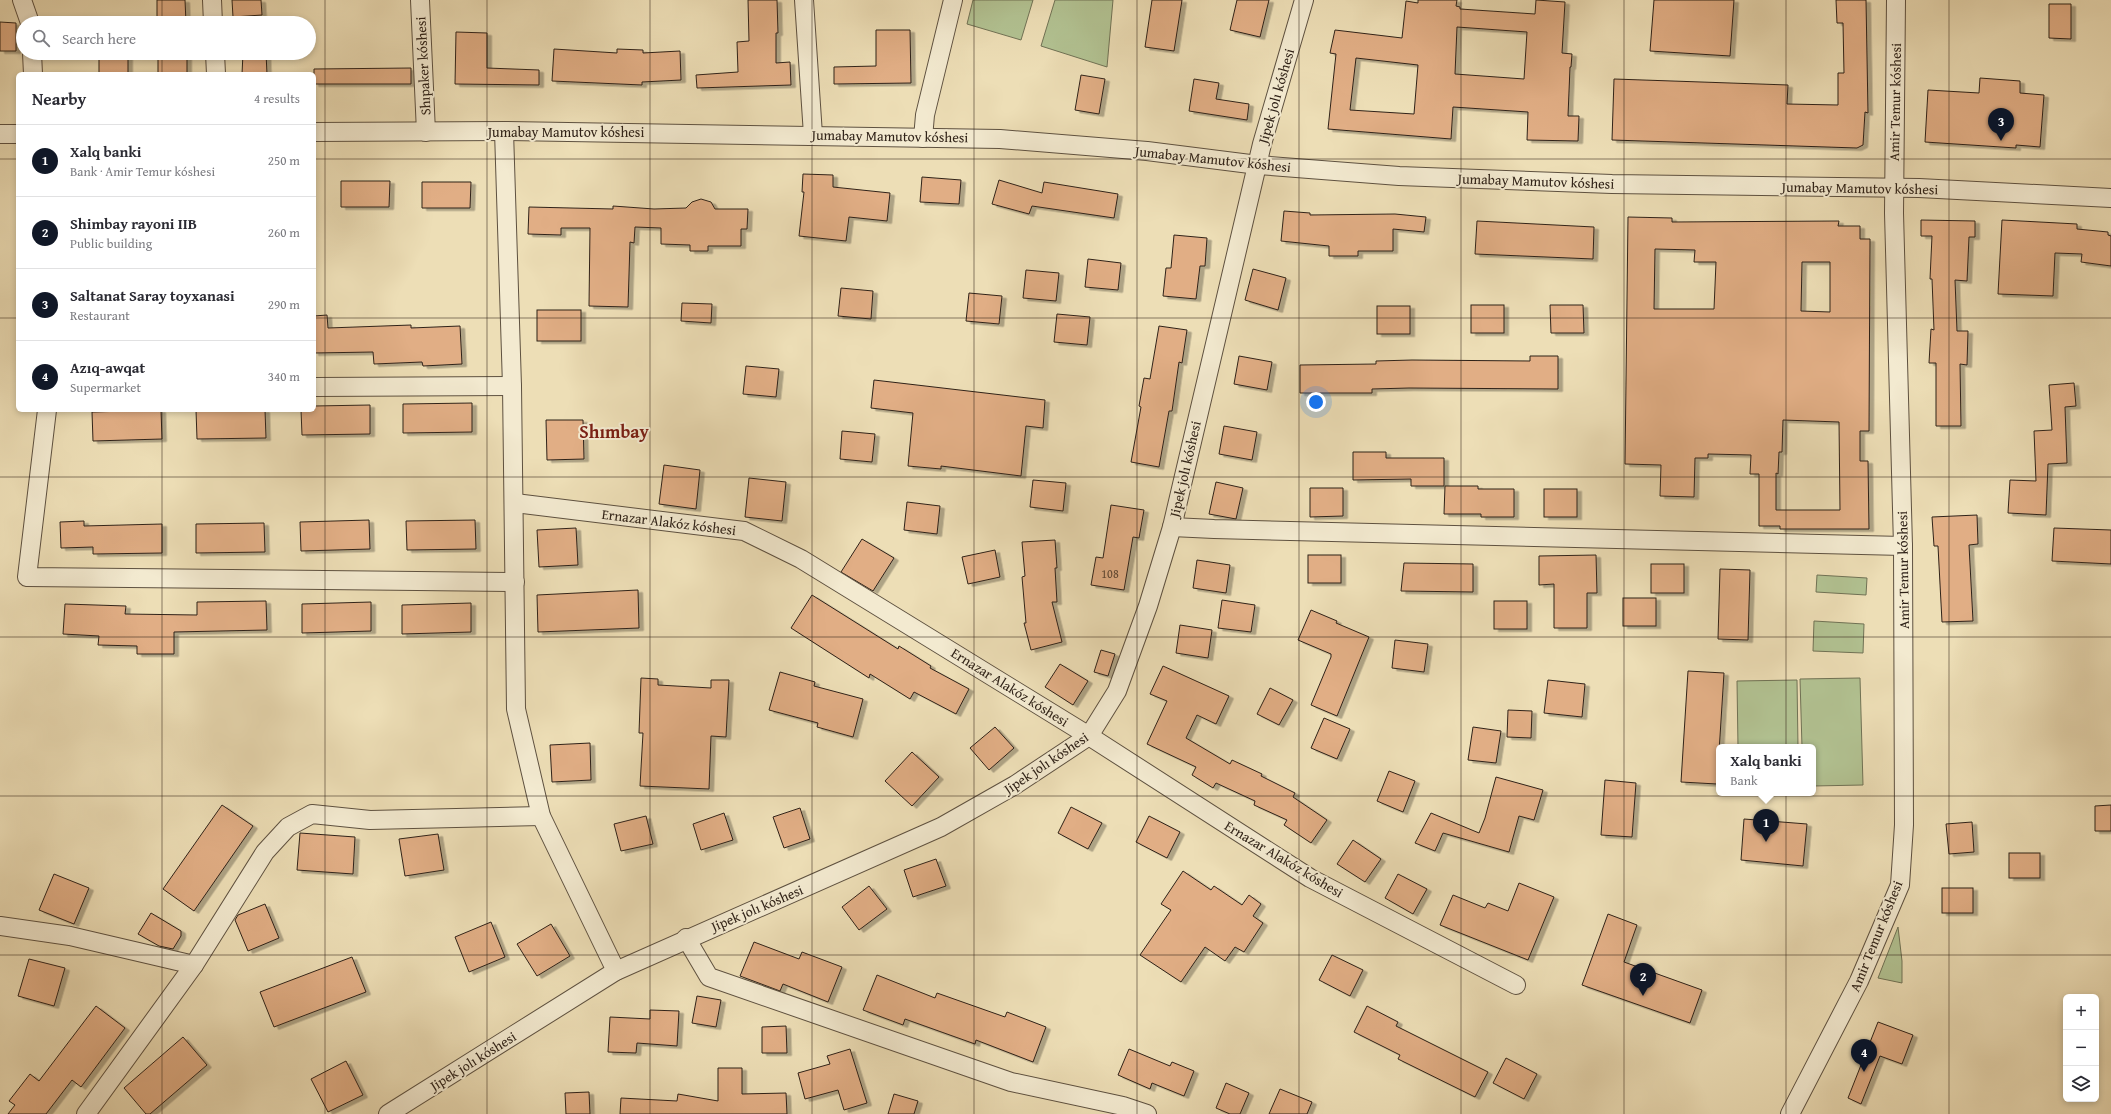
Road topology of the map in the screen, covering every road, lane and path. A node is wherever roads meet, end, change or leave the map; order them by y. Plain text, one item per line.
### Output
1 (22, 0) edge
2 (212, 0) edge
3 (420, 0) edge
4 (804, 0) edge
5 (953, 0) edge
6 (1304, 0) edge
7 (1896, 0) edge
8 (28, 16) edge
9 (213, 16) edge
10 (32, 60) edge
11 (215, 60) edge
12 (33, 72) edge
13 (216, 72) edge
14 (504, 131) junction
15 (316, 132) edge
16 (426, 132) junction
17 (0, 134) edge
18 (16, 134) edge
19 (813, 134) junction
20 (923, 138) junction
21 (1258, 165) junction
22 (1894, 187) junction
23 (2111, 198) edge
24 (512, 386) junction
25 (316, 387) edge
26 (47, 412) edge
27 (515, 503) junction
28 (1172, 527) junction
29 (1903, 546) junction
30 (515, 582) junction
31 (1089, 736) junction
32 (541, 816) junction
33 (0, 926) edge
34 (686, 938) junction
35 (194, 965) junction
36 (616, 971) junction
37 (1516, 985) dead end
38 (86, 1114) edge
39 (388, 1114) edge
40 (1147, 1114) edge
41 (1791, 1114) edge

1 - 8 street
2 - 9 street
3 - 16 street, Shıpaker kóshesi
4 - 19 street
5 - 20 street
6 - 21 street, Jipek jolı kóshesi
7 - 22 street, Amir Temur kóshesi
10 - 12 street
11 - 13 street
14 - 16 street, Jumabay Mamutov kóshesi
14 - 19 street, Jumabay Mamutov kóshesi
14 - 24 street
15 - 16 street, Jumabay Mamutov kóshesi
17 - 18 street
19 - 20 street, Jumabay Mamutov kóshesi
20 - 21 street, Jumabay Mamutov kóshesi
21 - 22 street, Jumabay Mamutov kóshesi
21 - 28 street, Jipek jolı kóshesi
22 - 23 street, Jumabay Mamutov kóshesi
22 - 29 street, Amir Temur kóshesi
24 - 25 street
24 - 27 street
26 - 30 street
27 - 30 street
27 - 31 street, Ernazar Alakóz kóshesi
28 - 29 street
28 - 31 street, Jipek jolı kóshesi
29 - 41 street, Amir Temur kóshesi
30 - 32 street
31 - 34 street, Jipek jolı kóshesi
31 - 37 street, Ernazar Alakóz kóshesi
32 - 35 street
32 - 36 street
33 - 35 street
34 - 36 street, Jipek jolı kóshesi
34 - 40 street
35 - 38 street
36 - 39 street, Jipek jolı kóshesi

